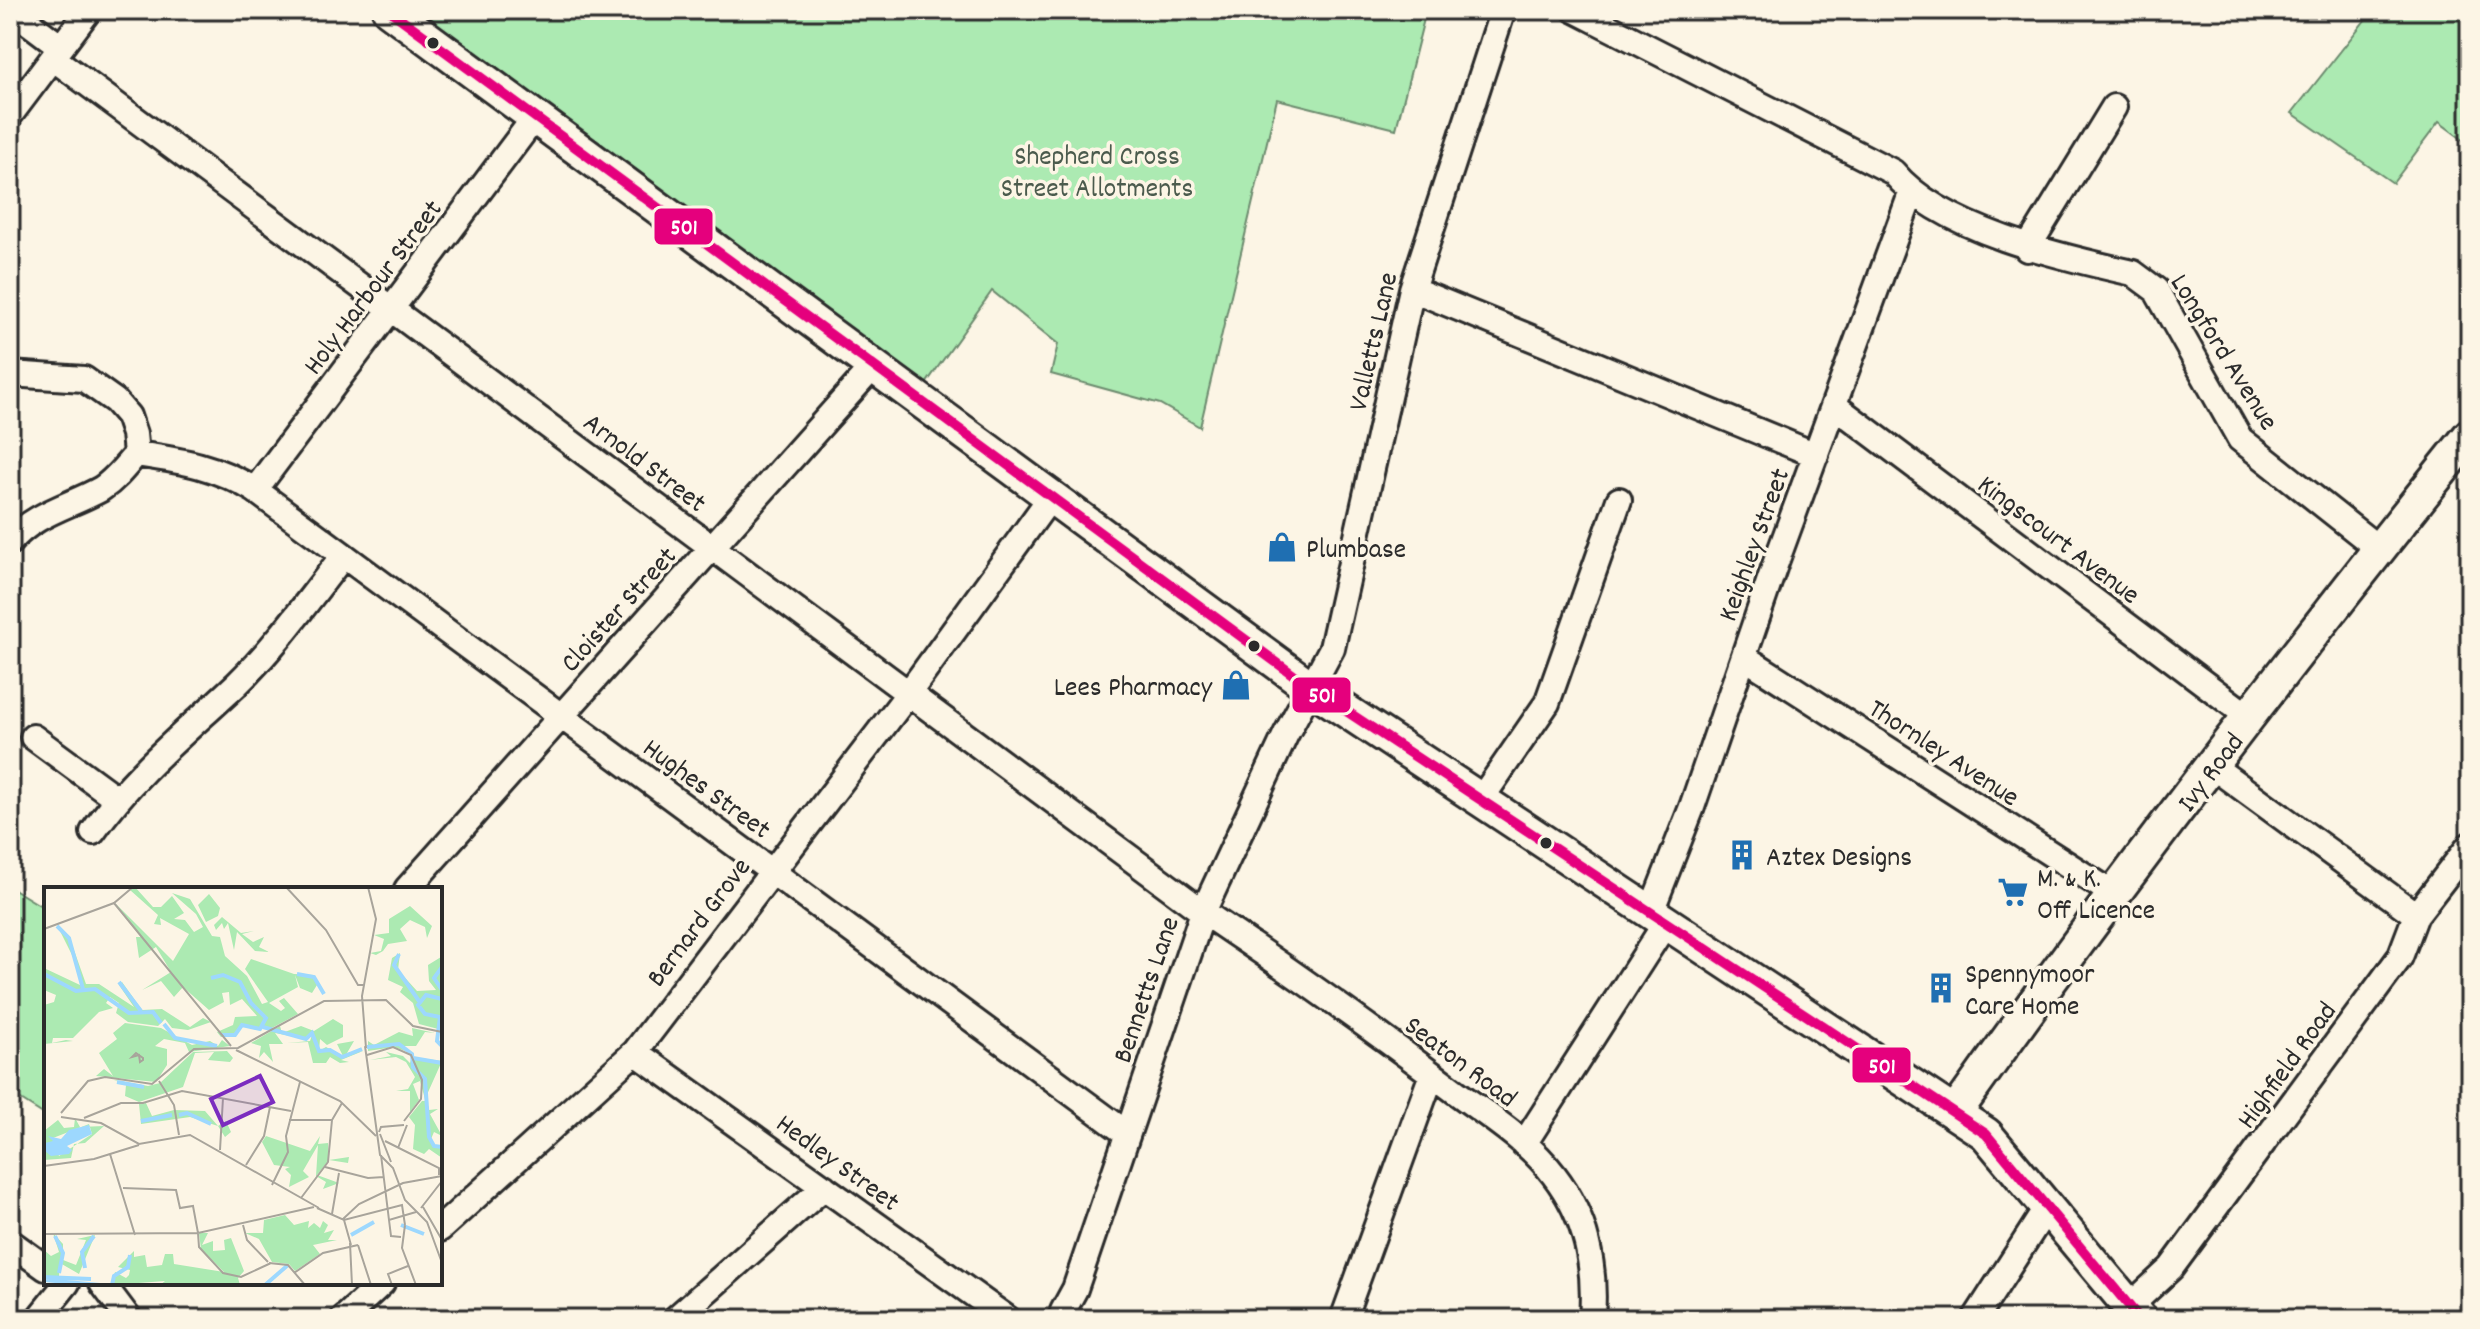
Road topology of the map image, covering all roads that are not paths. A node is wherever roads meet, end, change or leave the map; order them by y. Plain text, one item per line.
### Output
1 (12, 10) edge
2 (89, 10) edge
3 (389, 10) edge
4 (1503, 10) edge
5 (1575, 10) edge
6 (57, 53) junction
7 (2114, 107) dead end
8 (10, 115) edge
9 (535, 117) junction
10 (1911, 194) junction
11 (2027, 249) junction
12 (1412, 289) junction
13 (391, 309) junction
14 (872, 368) junction
15 (10, 374) edge
16 (1835, 406) junction
17 (2470, 435) edge
18 (136, 454) junction
19 (1816, 455) junction
20 (255, 490) junction
21 (1050, 498) junction
22 (1619, 500) dead end
23 (10, 542) edge
24 (711, 547) junction
25 (2379, 549) junction
26 (343, 556) junction
27 (1744, 657) junction
28 (1310, 687) junction
29 (908, 694) junction
30 (561, 716) junction
31 (2249, 717) junction
32 (33, 737) dead end
33 (2212, 766) junction
34 (116, 798) junction
35 (1481, 799) junction
36 (93, 832) dead end
37 (2470, 845) edge
38 (773, 872) junction
39 (409, 887) edge
40 (2115, 895) junction
41 (1203, 912) junction
42 (2416, 915) junction
43 (1657, 919) junction
44 (635, 1052) junction
45 (1432, 1074) junction
46 (1955, 1113) junction
47 (1126, 1133) junction
48 (1524, 1144) junction
49 (824, 1187) junction
50 (2048, 1206) junction
51 (442, 1227) edge
52 (10, 1242) edge
53 (44, 1267) edge
54 (65, 1285) edge
55 (104, 1285) edge
56 (380, 1285) edge
57 (2135, 1313) edge
58 (1062, 1316) edge
59 (38, 1319) edge
60 (129, 1319) edge
61 (343, 1319) edge
62 (675, 1319) edge
63 (1008, 1319) edge
64 (1343, 1319) edge
65 (1592, 1319) edge
66 (1975, 1319) edge

1 - 6 street, Arnold Street
2 - 6 street
3 - 9 street
4 - 12 street, Valletts Lane
5 - 10 street, Longford Avenue
6 - 8 street
6 - 13 street, Arnold Street
7 - 11 street
9 - 13 street, Holy Harbour Street
9 - 14 street
10 - 11 street, Longford Avenue
10 - 16 street, Keighley Street
11 - 25 street, Longford Avenue
12 - 19 street
12 - 28 street, Valletts Lane
13 - 20 street, Holy Harbour Street
13 - 24 street, Arnold Street
14 - 21 street
14 - 24 street, Cloister Street
15 - 18 street
16 - 19 street, Keighley Street
16 - 31 street, Kingscourt Avenue
17 - 25 street, Ivy Road
18 - 20 street, Hughes Street
18 - 23 street
19 - 27 street, Keighley Street
20 - 26 street, Hughes Street
21 - 28 street
21 - 29 street, Bernard Grove
22 - 35 street
24 - 29 street, Arnold Street
24 - 30 street, Cloister Street
25 - 31 street, Ivy Road
26 - 30 street, Hughes Street
26 - 34 street
27 - 40 street, Thornley Avenue
27 - 43 street, Keighley Street
28 - 35 street
28 - 41 street, Bennetts Lane
29 - 38 street, Bernard Grove
29 - 41 street, Arnold Street
30 - 38 street, Hughes Street
30 - 39 street, Cloister Street
31 - 33 street, Ivy Road
32 - 34 street
33 - 40 street, Ivy Road
33 - 42 street
34 - 36 street
35 - 43 street
37 - 42 street, Highfield Road
38 - 44 street, Bernard Grove
38 - 47 street, Hughes Street
40 - 46 street, Ivy Road
41 - 45 street, Seaton Road
41 - 47 street, Bennetts Lane
42 - 57 street, Highfield Road
43 - 46 street
43 - 48 street, Keighley Street
44 - 49 street, Hedley Street
44 - 51 street, Bernard Grove
45 - 48 street, Seaton Road
45 - 64 street
46 - 50 street
47 - 58 street, Bennetts Lane
48 - 65 street, Seaton Road
49 - 62 street
49 - 63 street, Hedley Street
50 - 57 street
50 - 66 street
52 - 53 street
54 - 59 street
55 - 60 street
56 - 61 street

